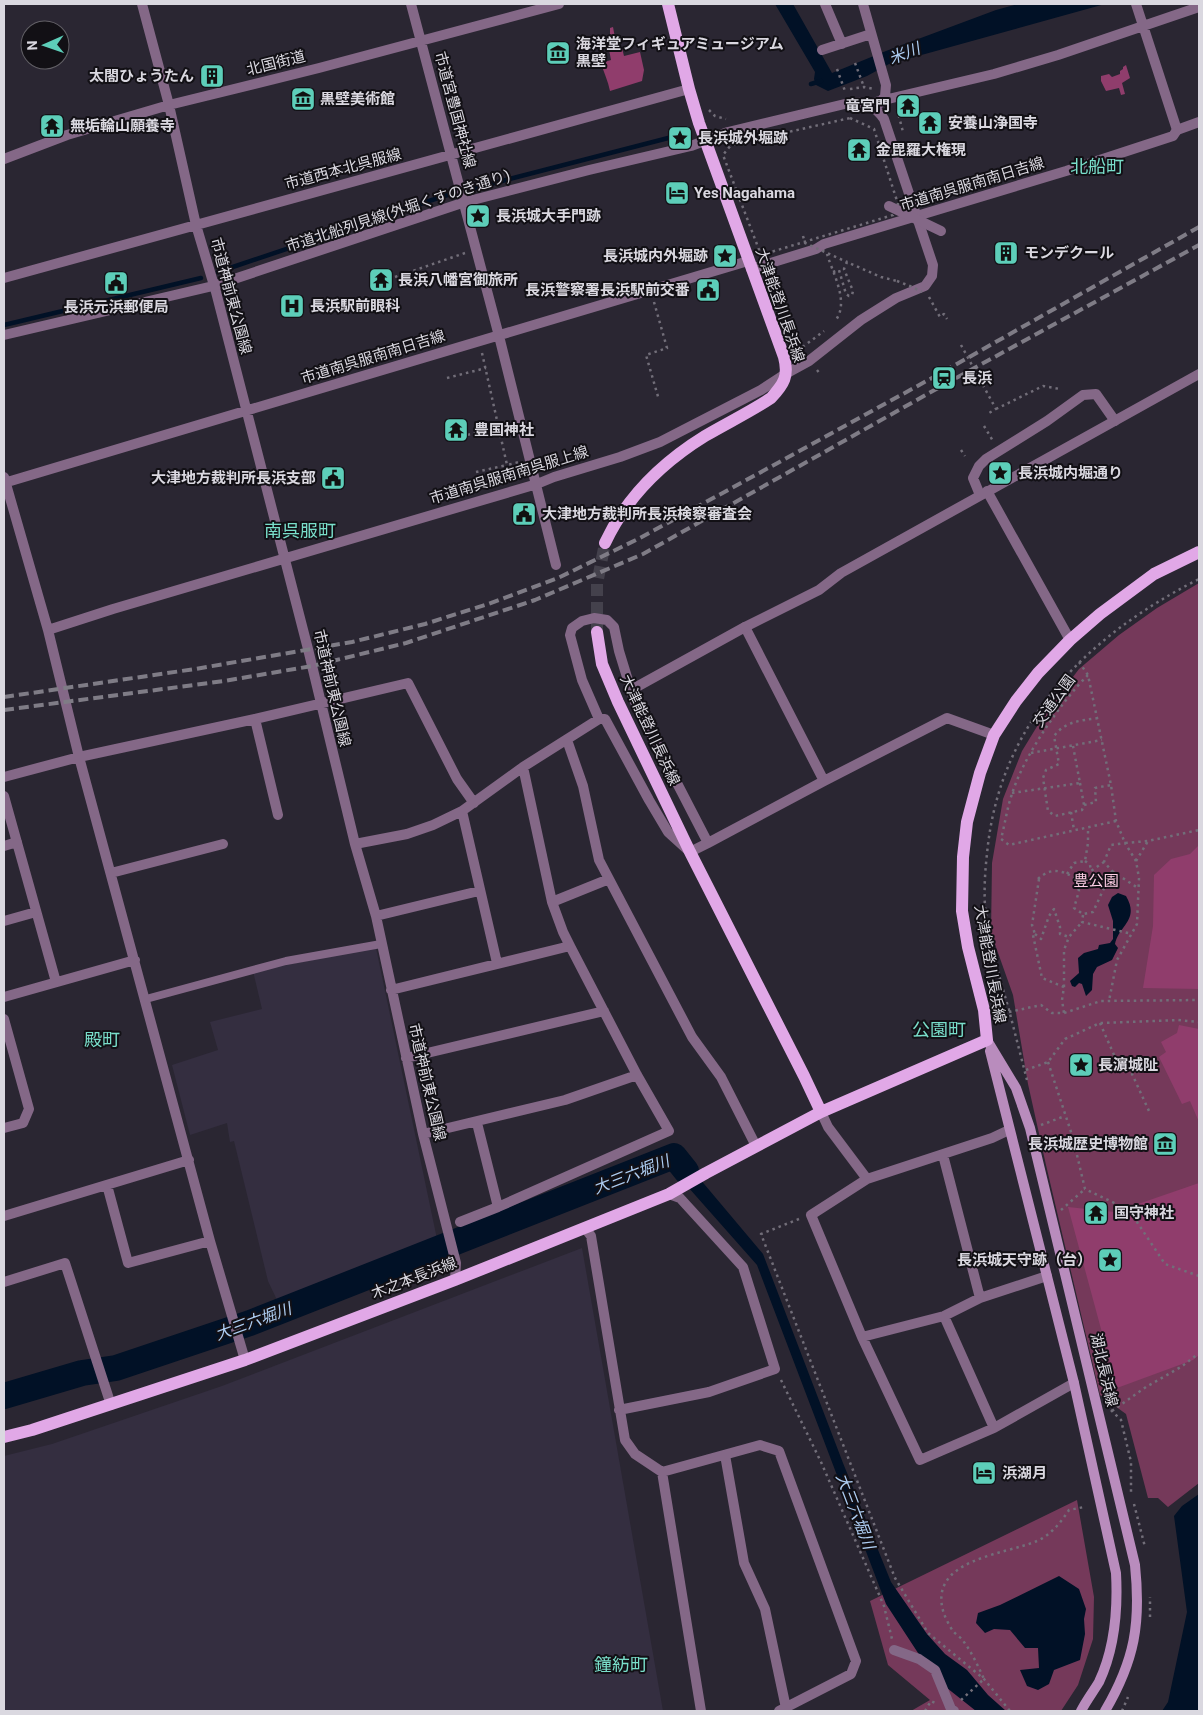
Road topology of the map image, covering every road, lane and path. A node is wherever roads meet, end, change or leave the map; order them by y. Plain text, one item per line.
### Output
1 (142, 4) edge
2 (411, 4) edge
3 (559, 4) edge
4 (668, 4) edge
5 (825, 4) edge
6 (863, 4) edge
7 (1136, 4) edge
8 (1199, 7) edge
9 (1143, 26) junction
10 (871, 34) junction
11 (421, 41) junction
12 (842, 44) junction
13 (822, 50) dead end
14 (854, 63) dead end
15 (837, 69) dead end
16 (864, 87) dead end
17 (689, 89) junction
18 (845, 91) dead end
19 (168, 105) junction
20 (875, 105) junction
21 (1199, 122) edge
22 (1177, 130) junction
23 (705, 141) junction
24 (451, 155) junction
25 (4, 160) edge
26 (464, 202) junction
27 (888, 206) dead end
28 (916, 216) junction
29 (196, 225) junction
30 (941, 231) dead end
31 (803, 236) dead end
32 (822, 240) junction
33 (477, 249) junction
34 (847, 262) junction
35 (750, 265) junction
36 (833, 272) junction
37 (395, 277) dead end
38 (4, 278) edge
39 (213, 286) junction
40 (651, 291) junction
41 (922, 292) dead end
42 (934, 304) dead end
43 (947, 319) dead end
44 (835, 321) dead end
45 (824, 331) dead end
46 (4, 334) edge
47 (499, 336) junction
48 (480, 341) junction
49 (961, 345) dead end
50 (799, 346) dead end
51 (486, 368) junction
52 (816, 369) dead end
53 (787, 373) junction
54 (1199, 374) edge
55 (821, 375) dead end
56 (448, 378) dead end
57 (1060, 389) dead end
58 (659, 400) dead end
59 (996, 409) junction
60 (518, 410) junction
61 (245, 411) junction
62 (989, 413) dead end
63 (1116, 421) junction
64 (984, 426) dead end
65 (499, 427) junction
66 (455, 438) dead end
67 (993, 441) dead end
68 (961, 450) dead end
69 (965, 456) dead end
70 (530, 459) junction
71 (507, 465) junction
72 (476, 472) dead end
73 (4, 481) edge
74 (537, 484) junction
75 (984, 493) junction
76 (605, 543) tunnel mouth
77 (1199, 552) edge
78 (285, 558) junction
79 (556, 565) dead end
80 (1199, 579) edge
81 (745, 627) junction
82 (48, 630) junction
83 (597, 632) tunnel mouth
84 (1070, 640) junction
85 (1079, 662) junction
86 (1088, 675) junction
87 (631, 690) junction
88 (320, 704) junction
89 (1098, 718) junction
90 (255, 719) junction
91 (599, 719) junction
92 (994, 735) junction
93 (567, 740) junction
94 (1102, 740) junction
95 (1073, 746) junction
96 (1057, 749) junction
97 (1031, 753) junction
98 (79, 757) junction
99 (523, 767) junction
100 (4, 777) edge
101 (824, 781) junction
102 (1080, 783) junction
103 (1111, 785) junction
104 (1044, 789) junction
105 (1012, 793) junction
106 (4, 796) edge
107 (474, 803) junction
108 (1084, 805) junction
109 (462, 811) junction
110 (1071, 812) junction
111 (278, 816) dead end
112 (1116, 821) junction
113 (1088, 828) junction
114 (1074, 830) junction
115 (1199, 830) edge
116 (1148, 841) junction
117 (17, 842) junction
118 (708, 843) junction
119 (1125, 843) junction
120 (223, 844) dead end
121 (354, 844) junction
122 (4, 846) edge
123 (690, 852) junction
124 (1085, 861) junction
125 (1136, 861) junction
126 (1104, 862) junction
127 (1112, 871) junction
128 (112, 873) junction
129 (1067, 874) junction
130 (609, 880) junction
131 (1139, 889) junction
132 (479, 891) junction
133 (552, 902) junction
134 (36, 912) junction
135 (1083, 914) junction
136 (376, 916) junction
137 (4, 921) edge
138 (1082, 922) junction
139 (1035, 934) junction
140 (1132, 934) junction
141 (1069, 937) junction
142 (381, 944) junction
143 (570, 946) junction
144 (135, 960) junction
145 (497, 963) junction
146 (56, 982) junction
147 (1064, 986) junction
148 (391, 990) junction
149 (4, 997) edge
150 (146, 999) junction
151 (1199, 1000) edge
152 (1109, 1001) junction
153 (604, 1011) junction
154 (1009, 1012) junction
155 (1064, 1013) junction
156 (4, 1019) edge
157 (1199, 1022) edge
158 (1100, 1023) junction
159 (987, 1040) junction
160 (406, 1058) junction
161 (1048, 1062) junction
162 (1026, 1070) dead end
163 (637, 1075) junction
164 (1029, 1088) dead end
165 (1149, 1111) dead end
166 (821, 1112) junction
167 (1065, 1116) junction
168 (477, 1123) junction
169 (1041, 1125) dead end
170 (4, 1128) edge
171 (1010, 1130) junction
172 (423, 1134) junction
173 (756, 1146) junction
174 (943, 1155) junction
175 (189, 1160) junction
176 (867, 1179) junction
177 (107, 1185) junction
178 (1085, 1189) junction
179 (672, 1193) junction
180 (498, 1207) junction
181 (1058, 1212) dead end
182 (811, 1215) junction
183 (4, 1216) edge
184 (460, 1222) dead end
185 (585, 1228) junction
186 (210, 1241) junction
187 (1047, 1276) junction
188 (1199, 1276) edge
189 (455, 1280) junction
190 (4, 1282) edge
191 (980, 1298) junction
192 (944, 1316) junction
193 (862, 1337) junction
194 (1199, 1353) edge
195 (245, 1360) junction
196 (776, 1369) junction
197 (1074, 1382) junction
198 (111, 1405) junction
199 (619, 1410) junction
200 (1112, 1411) dead end
201 (994, 1428) junction
202 (4, 1436) edge
203 (725, 1455) junction
204 (662, 1472) junction
205 (1084, 1507) dead end
206 (894, 1650) joint
207 (983, 1680) junction
208 (954, 1708) edge
209 (782, 1710) edge
210 (701, 1711) edge
211 (1010, 1711) edge
212 (1081, 1711) edge
213 (1105, 1711) edge

1 - 19 street, 市道神前東公園線
2 - 11 street, 市道宮豊国神社線
3 - 11 street, 北国街道
4 - 17 main road, 大津能登川長浜線
5 - 12 street
6 - 10 street
7 - 9 street
8 - 9 street, 市道北船列見線(外堀くすのき通り)
9 - 20 street, 市道北船列見線(外堀くすのき通り)
9 - 22 street
10 - 12 street
10 - 20 street
11 - 19 street, 北国街道
11 - 24 street, 市道宮豊国神社線
12 - 13 street
14 - 16 path
15 - 18 path
17 - 23 main road, 大津能登川長浜線
17 - 24 street, 市道西本北呉服線
19 - 25 street, 北国街道
19 - 29 street, 市道神前東公園線
20 - 23 street, 市道北船列見線(外堀くすのき通り)
20 - 28 street
21 - 22 street, 市道南呉服南南日吉線
22 - 28 street, 市道南呉服南南日吉線
23 - 26 street, 市道北船列見線(外堀くすのき通り)
23 - 35 main road, 大津能登川長浜線
24 - 26 street, 市道宮豊国神社線
24 - 29 street, 市道西本北呉服線
26 - 33 street
26 - 39 street, 市道北船列見線(外堀くすのき通り)
27 - 30 street, bridge
28 - 32 street, 市道南呉服南南日吉線
28 - 53 street, 市道南呉服南南呉服上線
29 - 38 street, 市道西本北呉服線
29 - 39 street, 市道神前東公園線
31 - 34 path, bridge
32 - 32 path
32 - 35 street, 市道南呉服南南日吉線
32 - 36 path
33 - 37 path
33 - 47 street
34 - 36 path
34 - 41 path, bridge
35 - 40 street, 市道南呉服南南日吉線
35 - 53 main road, 大津能登川長浜線
36 - 44 path
39 - 46 street, 市道北船列見線(外堀くすのき通り)
39 - 61 street, 市道神前東公園線
40 - 47 street, 市道南呉服南南日吉線
40 - 58 path
42 - 43 path
45 - 50 path
47 - 48 street, 市道南呉服南南日吉線
47 - 60 street
48 - 51 path
48 - 61 street, 市道南呉服南南日吉線
49 - 59 path
51 - 56 path
51 - 65 path
52 - 55 path
53 - 74 street, 市道南呉服南南呉服上線
53 - 76 main road, 大津能登川長浜線
54 - 63 street
57 - 59 path
59 - 62 path
60 - 65 path
60 - 70 street
61 - 73 street, 市道南呉服南南日吉線
61 - 78 street, 市道神前東公園線
63 - 75 street
63 - 75 street
64 - 67 path
65 - 66 path
65 - 71 path
68 - 69 path
70 - 71 path
70 - 74 street
71 - 72 path
73 - 82 street
74 - 78 street, 市道南呉服南南呉服上線
74 - 79 street
75 - 81 street
75 - 84 street
77 - 84 main road, 大津能登川長浜線
78 - 82 street, 市道南呉服南南呉服上線
78 - 88 street, 市道神前東公園線
80 - 85 path
81 - 87 street
81 - 101 street
82 - 98 street
83 - 123 main road, 大津能登川長浜線
84 - 92 main road, 大津能登川長浜線
85 - 86 path
85 - 154 path
86 - 89 path, 交通公園
86 - 97 path, 交通公園
87 - 91 street
87 - 118 street
88 - 90 street
88 - 107 street
88 - 121 street, 市道神前東公園線
89 - 94 path, 交通公園
89 - 96 path, 交通公園
90 - 98 street
90 - 111 street
91 - 93 street
91 - 123 street
92 - 101 street
92 - 159 main road, 大津能登川長浜線
93 - 99 street
93 - 130 street
94 - 95 path, 交通公園
94 - 103 path, 交通公園
95 - 96 path, 交通公園
95 - 102 path
96 - 97 path, 交通公園
96 - 104 path, 交通公園
97 - 105 path, 交通公園
98 - 100 street
98 - 128 street
99 - 107 street
99 - 133 street
101 - 118 street
102 - 104 path
102 - 108 path
103 - 108 path
103 - 112 path, 交通公園
104 - 105 path
104 - 110 path
105 - 114 path, 交通公園
106 - 117 street
107 - 109 street
108 - 110 path
109 - 121 street
109 - 132 street
110 - 114 path
112 - 113 path, 交通公園
112 - 119 path
113 - 114 path, 交通公園
113 - 124 path
115 - 116 path
116 - 119 path
116 - 125 path
117 - 122 street
117 - 134 street
118 - 123 street
119 - 125 path
119 - 126 path
120 - 128 street
121 - 136 street, 市道神前東公園線
123 - 166 main road, 大津能登川長浜線
124 - 126 path
124 - 129 path
125 - 131 path
126 - 127 path
127 - 131 path
127 - 135 path
128 - 144 street
129 - 135 path
129 - 139 path
130 - 133 street
130 - 173 street
131 - 140 path
132 - 136 street
132 - 145 street
133 - 143 street
134 - 137 street
134 - 146 street
135 - 138 path
136 - 142 street, 市道神前東公園線
138 - 140 path
138 - 141 path
139 - 141 path
139 - 147 path
140 - 152 path
141 - 147 path
142 - 148 street, 市道神前東公園線
142 - 150 lane
143 - 145 street
143 - 153 street
144 - 146 street
144 - 150 street
145 - 148 street
146 - 149 street
147 - 155 path
148 - 160 street, 市道神前東公園線
150 - 175 street
151 - 152 path
152 - 155 path
153 - 160 street
153 - 163 street
154 - 155 path
154 - 164 path
156 - 170 street
157 - 158 path
158 - 161 path
158 - 165 path
159 - 166 main road, 大津能登川長浜線
159 - 171 main road
159 - 213 main road, 湖北長浜線
160 - 172 street, 市道神前東公園線
161 - 162 path
161 - 167 path
163 - 168 street
163 - 180 street
166 - 173 main road, 木之本長浜線
166 - 176 street
167 - 169 path
167 - 178 path
168 - 172 street
168 - 180 street
171 - 174 street
171 - 187 main road
172 - 189 street, 市道神前東公園線
173 - 179 main road, 木之本長浜線
174 - 176 street
174 - 191 street
175 - 177 street
175 - 186 street
176 - 182 street
177 - 183 street
177 - 186 street
178 - 181 path
178 - 188 path
179 - 185 main road, 木之本長浜線
179 - 196 street
180 - 184 street
182 - 193 street
182 - 207 path
185 - 189 main road, 木之本長浜線
185 - 199 street
186 - 195 street
187 - 191 street
187 - 197 main road
189 - 195 main road, 木之本長浜線
190 - 198 street
191 - 192 street
192 - 193 street
192 - 201 street
193 - 201 street
194 - 200 path
195 - 198 main road, 木之本長浜線
196 - 199 street
196 - 206 path
197 - 201 street
197 - 212 main road
198 - 202 main road, 木之本長浜線
199 - 204 street
203 - 204 street
203 - 209 street
203 - 209 street
204 - 210 street
205 - 207 path
206 - 208 street
207 - 208 path
207 - 211 path

